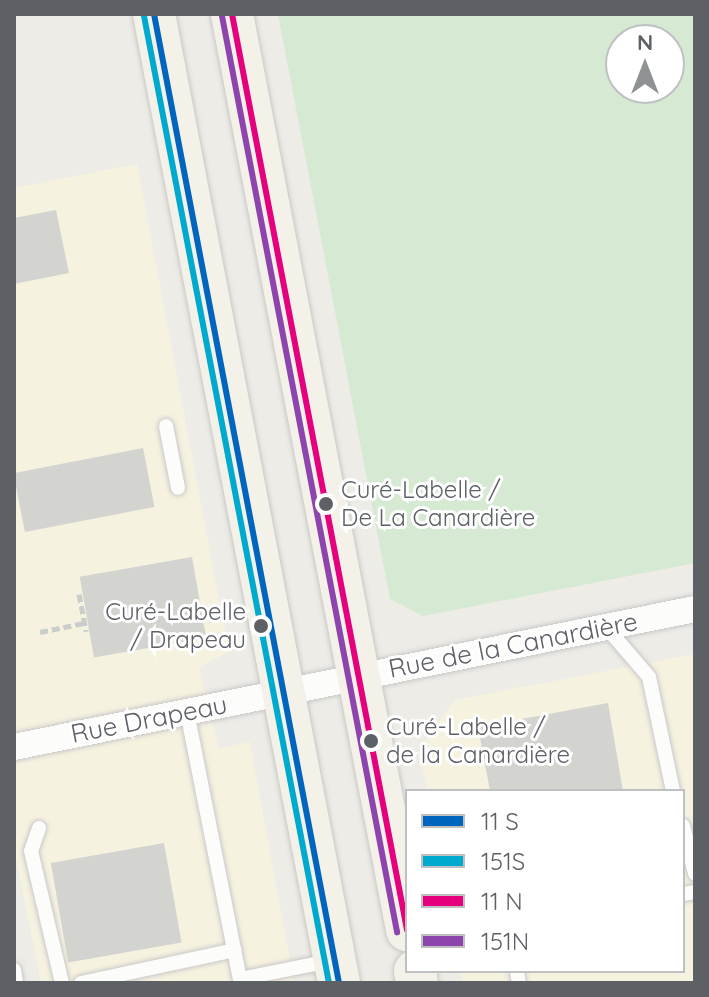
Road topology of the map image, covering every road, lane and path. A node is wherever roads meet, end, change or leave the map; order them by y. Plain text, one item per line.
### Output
1 (154, 14) edge
2 (232, 14) edge
3 (166, 426) dead end
4 (178, 488) dead end
5 (79, 594) dead end
6 (695, 609) edge
7 (84, 623) junction
8 (606, 626) junction
9 (86, 631) dead end
10 (40, 632) dead end
11 (359, 676) junction
12 (284, 692) junction
13 (187, 712) junction
14 (14, 747) edge
15 (673, 789) edge
16 (39, 828) dead end
17 (685, 836) edge
18 (695, 873) edge
19 (405, 919) edge
20 (235, 950) junction
21 (14, 970) edge
22 (337, 972) edge
23 (16, 983) edge
24 (62, 983) edge
25 (81, 983) edge

1 - 12 main road
2 - 11 main road
3 - 4 lane
5 - 7 path
6 - 8 street, Rue de la Canardière
7 - 9 path
7 - 10 path
8 - 11 street, Rue de la Canardière
8 - 15 lane
11 - 12 street, Rue de la Canardière
11 - 19 main road
12 - 13 street, Rue Drapeau
12 - 22 main road
13 - 14 street, Rue Drapeau
13 - 20 lane
16 - 24 lane
17 - 18 lane
20 - 22 lane
20 - 25 lane
21 - 23 lane

